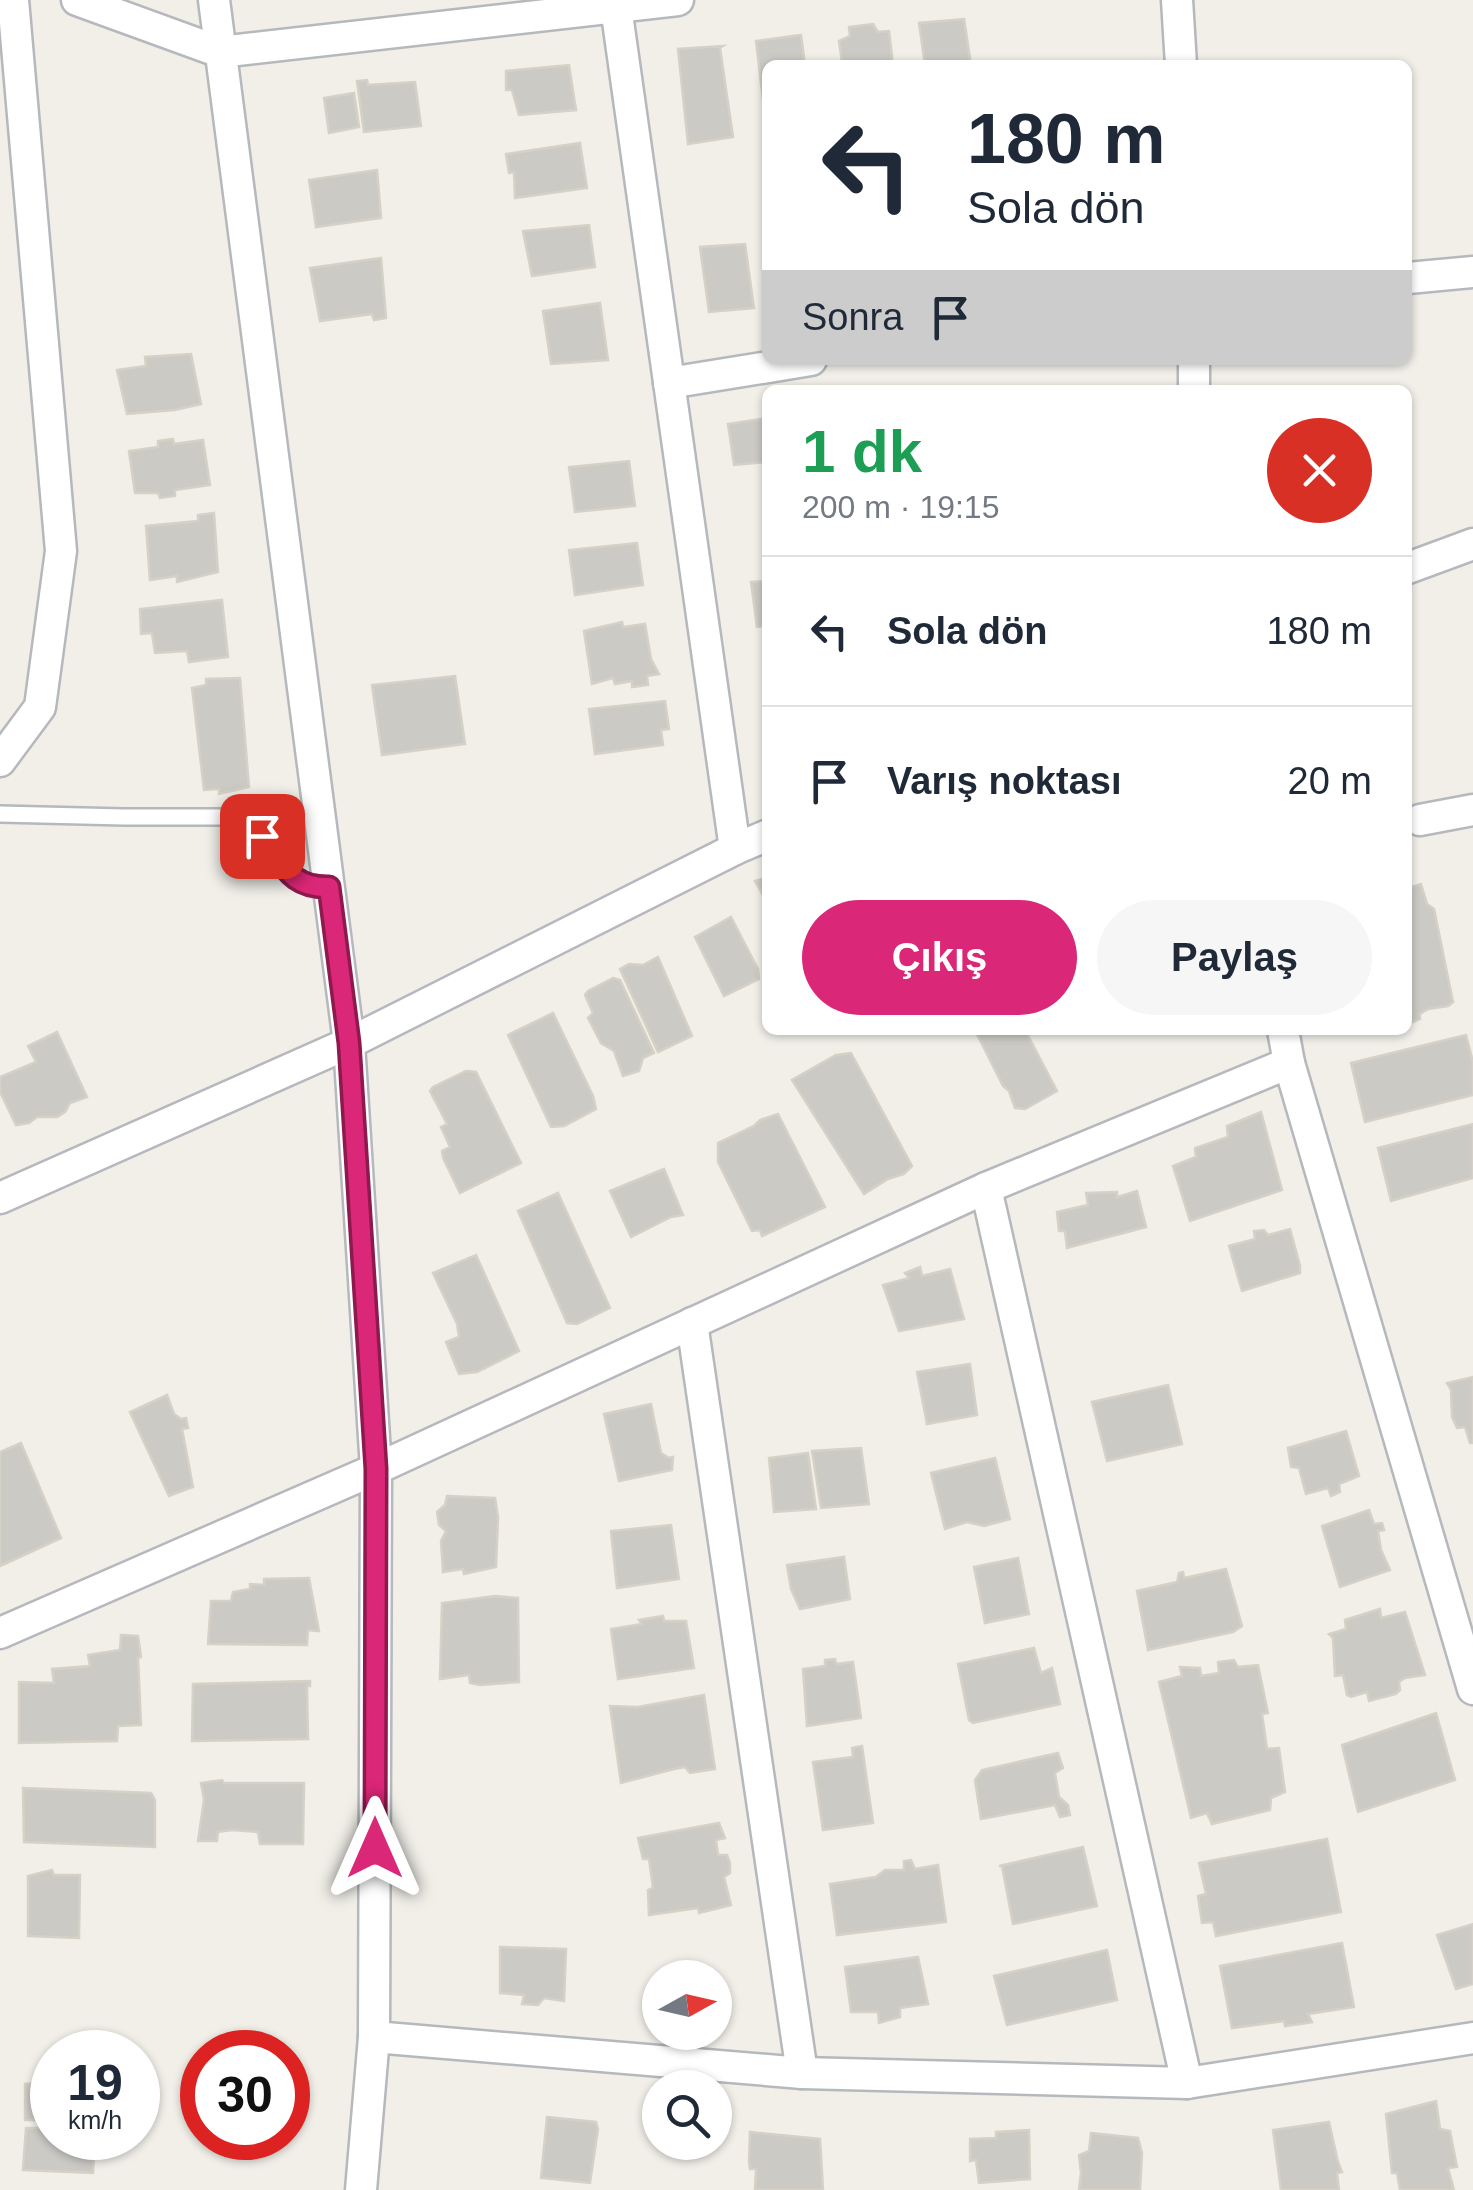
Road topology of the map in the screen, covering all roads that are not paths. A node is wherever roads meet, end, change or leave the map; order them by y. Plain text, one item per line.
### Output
1 (14, 0) edge
2 (77, 0) edge
3 (214, 0) edge
4 (678, 0) edge
5 (1177, 0) edge
6 (615, 4) edge
7 (220, 52) junction
8 (1181, 60) edge
9 (1473, 272) edge
10 (1412, 278) edge
11 (780, 365) edge
12 (669, 383) junction
13 (1473, 544) edge
14 (1412, 567) edge
15 (0, 761) edge
16 (1473, 810) edge
17 (0, 814) edge
18 (1420, 820) dead end
19 (762, 838) edge
20 (735, 849) junction
21 (329, 887) junction
22 (1284, 1035) edge
23 (349, 1043) junction
24 (1290, 1063) junction
25 (986, 1188) junction
26 (0, 1198) edge
27 (692, 1323) junction
28 (376, 1469) junction
29 (0, 1633) edge
30 (1473, 1689) edge
31 (374, 2037) junction
32 (1473, 2038) edge
33 (802, 2072) junction
34 (1187, 2083) junction
35 (361, 2190) edge

1 - 15 street
2 - 7 street
3 - 7 street
4 - 6 street
5 - 8 street
6 - 7 street
6 - 12 street
7 - 21 street
9 - 10 street
11 - 12 street
12 - 20 street
13 - 14 street
16 - 18 street
17 - 21 lane
19 - 20 street
20 - 23 street
21 - 23 street
22 - 24 street
23 - 26 street
23 - 28 street
24 - 25 street
24 - 30 street
25 - 27 street
25 - 34 street
27 - 28 street
27 - 33 street
28 - 29 street
28 - 31 street
31 - 33 street
31 - 35 street
32 - 34 street
33 - 34 street

